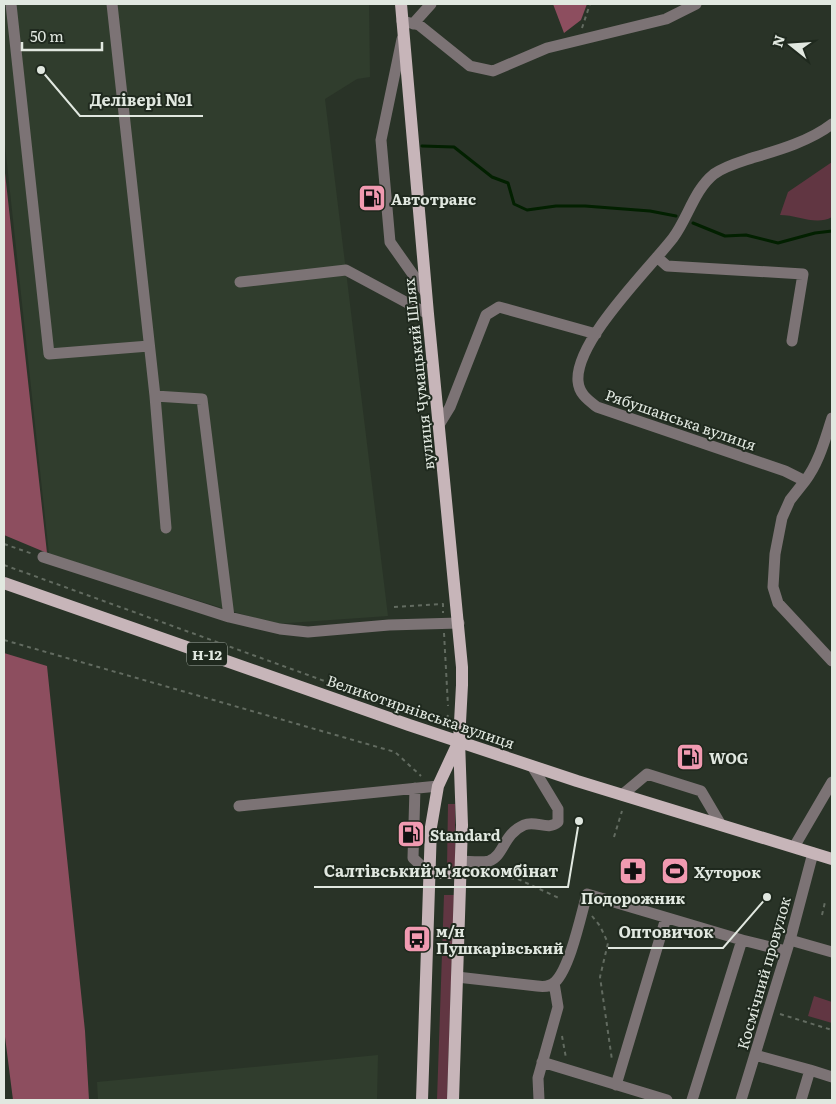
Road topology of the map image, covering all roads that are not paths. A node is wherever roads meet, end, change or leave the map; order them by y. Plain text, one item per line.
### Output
1 (12, 4) edge
2 (112, 4) edge
3 (401, 4) edge
4 (431, 4) edge
5 (696, 4) edge
6 (406, 26) junction
7 (832, 124) edge
8 (657, 257) junction
9 (240, 282) dead end
10 (426, 293) junction
11 (428, 314) junction
12 (596, 334) junction
13 (792, 341) dead end
14 (149, 346) junction
15 (155, 396) junction
16 (832, 418) edge
17 (439, 425) junction
18 (805, 481) junction
19 (166, 528) dead end
20 (42, 557) road end
21 (4, 583) edge
22 (229, 617) junction
23 (459, 623) junction
24 (832, 661) edge
25 (459, 741) junction
26 (532, 766) junction
27 (832, 782) edge
28 (438, 786) junction
29 (415, 788) junction
30 (622, 795) junction
31 (239, 806) dead end
32 (721, 825) junction
33 (794, 847) junction
34 (813, 853) junction
35 (832, 859) edge
36 (460, 867) junction
37 (429, 873) junction
38 (666, 918) junction
39 (742, 940) junction
40 (788, 945) junction
41 (832, 952) edge
42 (457, 977) junction
43 (554, 983) junction
44 (755, 1055) junction
45 (542, 1062) junction
46 (810, 1070) junction
47 (832, 1077) edge
48 (616, 1085) junction
49 (422, 1100) edge
50 (453, 1100) edge
51 (539, 1100) edge
52 (667, 1100) edge
53 (692, 1100) edge
54 (741, 1100) edge
55 (801, 1100) edge

1 - 14 street
2 - 14 street
3 - 6 main road, вулиця Чумацький Шлях
4 - 6 street
5 - 6 street
6 - 10 main road, вулиця Чумацький Шлях
6 - 10 street
7 - 8 street, Рябушанська вулиця
8 - 12 street, Рябушанська вулиця
8 - 13 street
9 - 11 street
10 - 11 main road, вулиця Чумацький Шлях
11 - 17 main road, вулиця Чумацький Шлях
12 - 17 street
12 - 18 street, Рябушанська вулиця
14 - 15 street
15 - 19 street
15 - 22 street
16 - 18 street
17 - 23 main road, вулиця Чумацький Шлях
18 - 24 street
20 - 22 street
21 - 25 main road, Великотирнівська вулиця / Н-12
22 - 23 street
23 - 25 main road, вулиця Чумацький Шлях
25 - 26 main road, Великотирнівська вулиця
25 - 28 main road, вулиця Чумацький Шлях
25 - 36 main road, вулиця Чумацький Шлях
26 - 30 main road, Великотирнівська вулиця
26 - 36 street
27 - 33 street
28 - 29 street
28 - 37 main road, вулиця Чумацький Шлях
29 - 31 street
29 - 37 street
30 - 32 main road, Великотирнівська вулиця
30 - 32 street
32 - 33 main road, Великотирнівська вулиця
33 - 34 main road, Великотирнівська вулиця
34 - 35 main road, Великотирнівська вулиця
34 - 40 street, Космічний провулок
36 - 37 main road
36 - 42 main road, вулиця Чумацький Шлях
37 - 49 main road, вулиця Чумацький Шлях
38 - 39 street
38 - 43 street
38 - 48 street
39 - 40 street
39 - 53 street
40 - 41 street
40 - 44 street, Космічний провулок
42 - 43 street
42 - 50 main road, вулиця Чумацький Шлях
43 - 45 street
44 - 46 street
44 - 54 street, Космічний провулок
45 - 48 street
45 - 51 street
46 - 47 street
46 - 55 street
48 - 52 street

